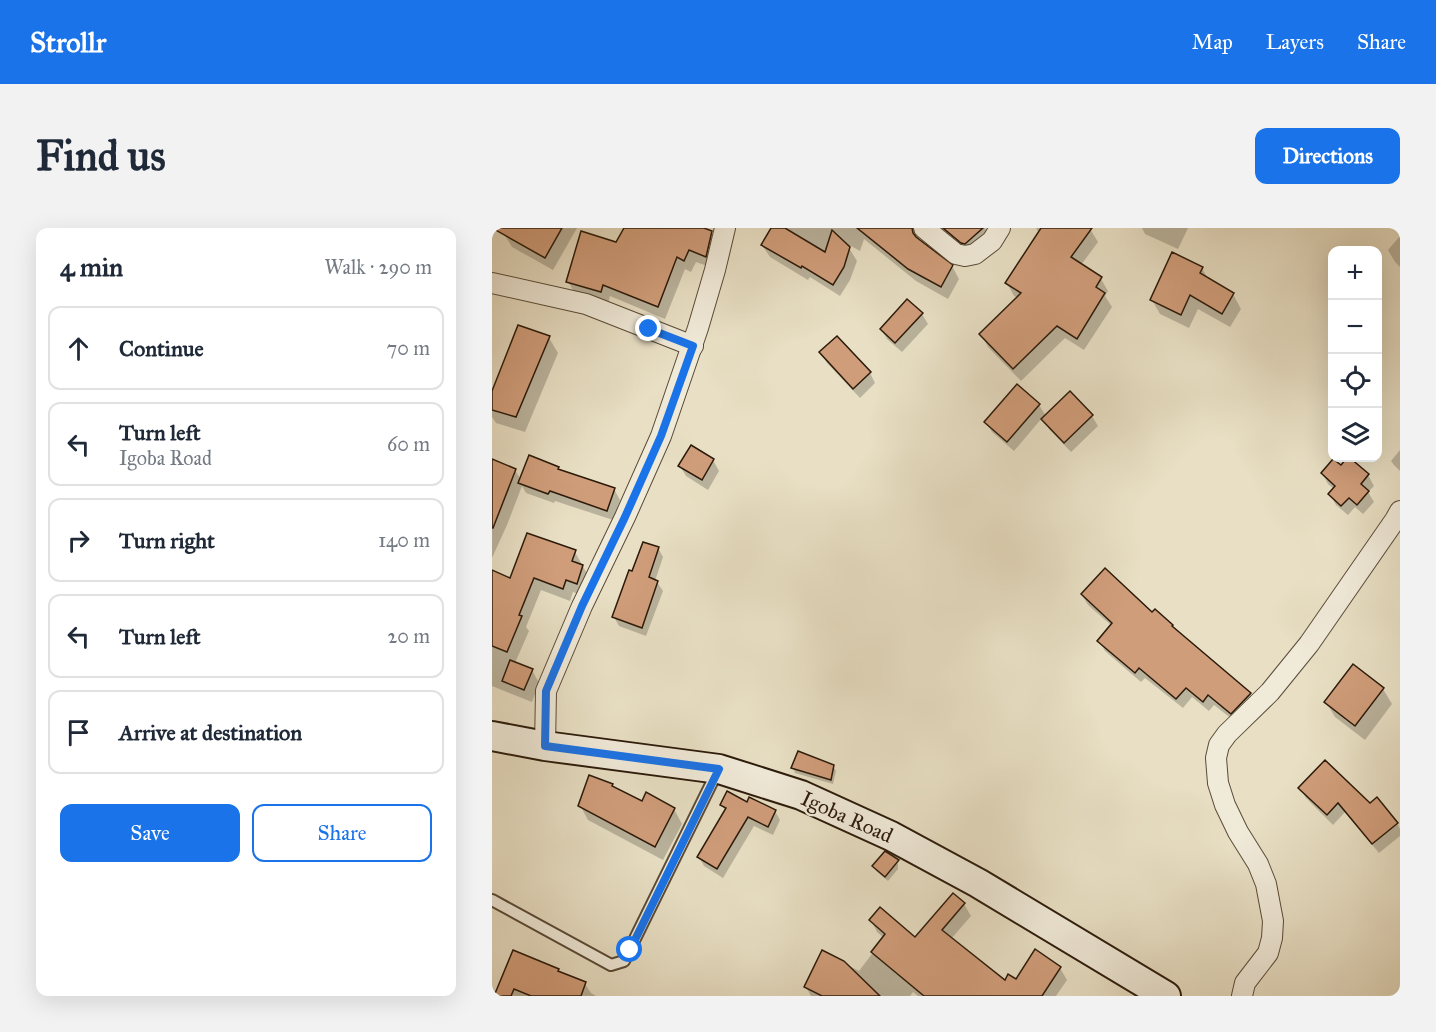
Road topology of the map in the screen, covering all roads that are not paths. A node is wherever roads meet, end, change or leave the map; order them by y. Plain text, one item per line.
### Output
1 (725, 228) edge
2 (924, 228) edge
3 (1000, 228) edge
4 (492, 283) edge
5 (693, 346) junction
6 (1400, 511) edge
7 (495, 739) edge
8 (545, 746) junction
9 (719, 769) junction
10 (492, 900) edge
11 (1157, 994) edge
12 (1242, 996) edge

1 - 5 street
2 - 3 street
4 - 5 street
5 - 8 street
6 - 12 street
7 - 8 street, Igoba Road
8 - 9 street, Igoba Road
9 - 10 lane
9 - 11 street, Igoba Road

